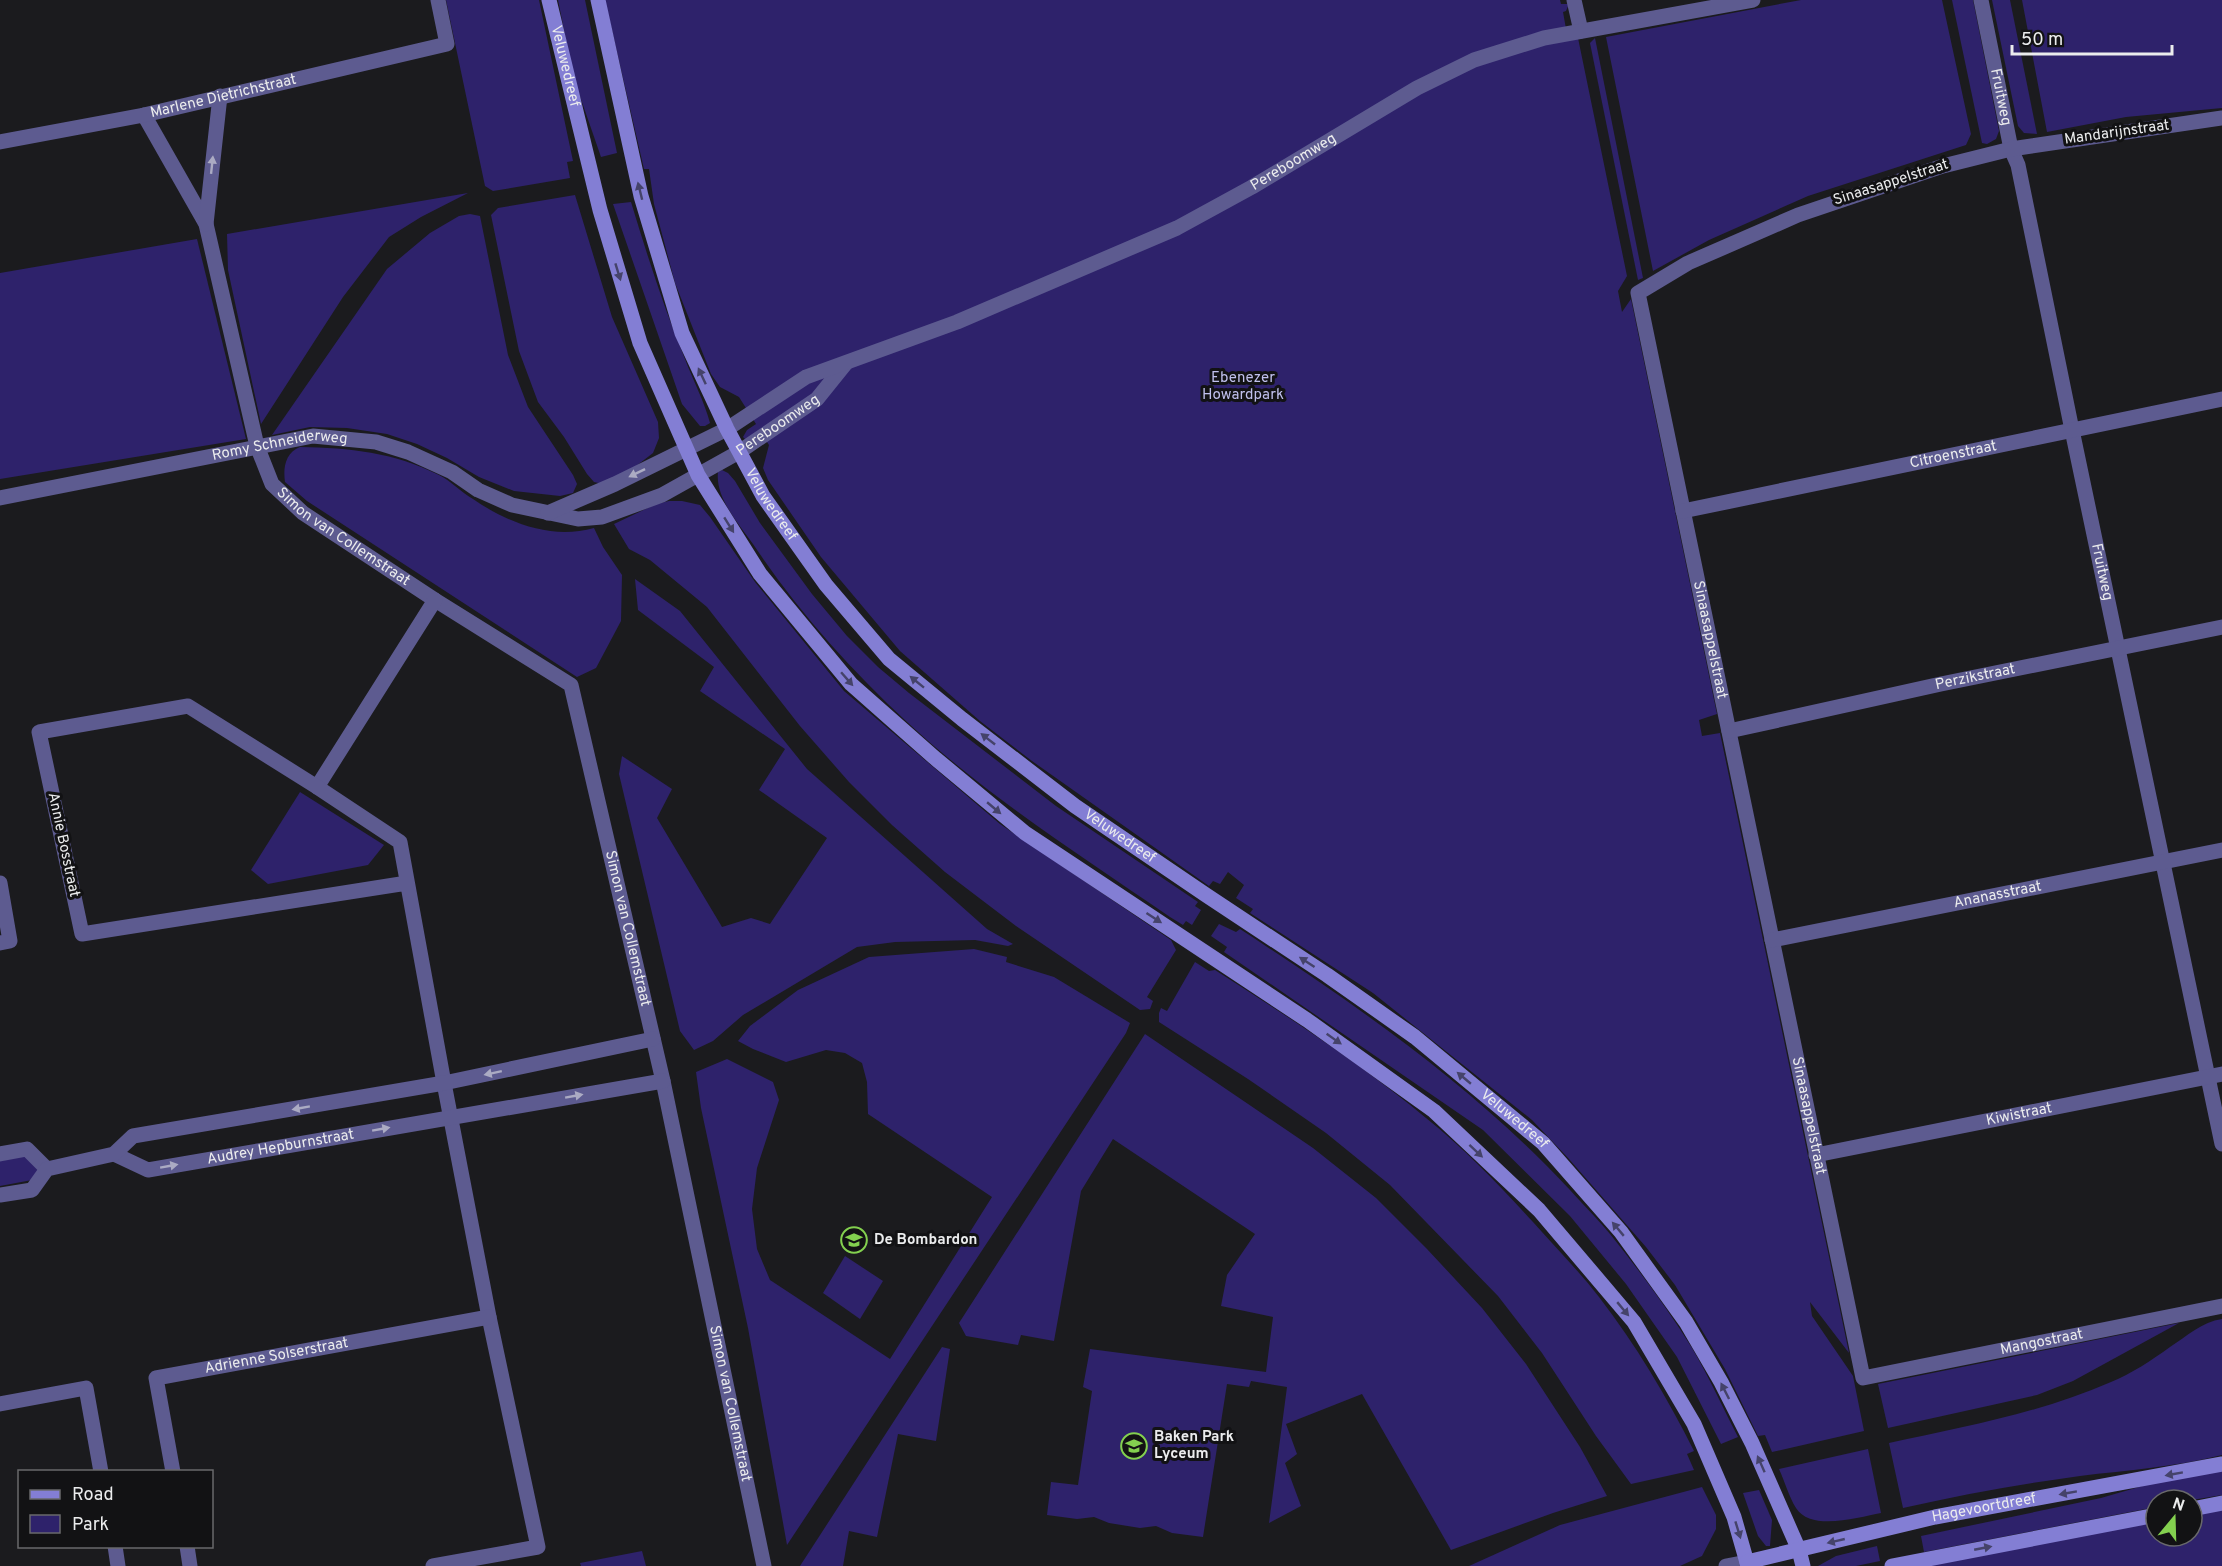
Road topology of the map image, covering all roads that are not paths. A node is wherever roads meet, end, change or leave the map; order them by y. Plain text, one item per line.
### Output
1 (438, 0) edge
2 (549, 0) edge
3 (598, 0) edge
4 (1574, 0) edge
5 (1753, 0) edge
6 (1981, 0) edge
7 (1581, 31) junction
8 (220, 96) junction
9 (144, 116) junction
10 (2222, 118) edge
11 (0, 142) edge
12 (2011, 149) junction
13 (206, 224) junction
14 (846, 363) junction
15 (2222, 399) edge
16 (727, 429) junction
17 (2072, 430) junction
18 (257, 446) junction
19 (686, 450) junction
20 (739, 452) junction
21 (698, 475) junction
22 (0, 498) edge
23 (1683, 511) junction
24 (548, 513) junction
25 (435, 600) junction
26 (2222, 627) edge
27 (2118, 647) junction
28 (1729, 731) junction
29 (316, 787) junction
30 (2222, 850) edge
31 (2163, 862) junction
32 (0, 883) edge
33 (406, 883) junction
34 (1772, 939) junction
35 (0, 943) edge
36 (653, 1039) junction
37 (2215, 1075) edge
38 (663, 1081) junction
39 (444, 1083) junction
40 (452, 1117) junction
41 (2222, 1144) edge
42 (0, 1154) edge
43 (114, 1154) junction
44 (1816, 1155) junction
45 (47, 1169) junction
46 (0, 1195) edge
47 (2222, 1306) edge
48 (489, 1317) junction
49 (1863, 1378) joint
50 (0, 1404) edge
51 (2222, 1464) edge
52 (101, 1470) edge
53 (173, 1470) edge
54 (2222, 1503) edge
55 (2204, 1507) edge
56 (2144, 1517) edge
57 (115, 1548) edge
58 (187, 1548) edge
59 (1799, 1550) junction
60 (1748, 1564) edge
61 (118, 1566) edge
62 (190, 1566) edge
63 (434, 1566) edge
64 (764, 1566) edge
65 (1726, 1566) edge
66 (1803, 1566) edge
67 (1892, 1566) edge

1 - 8 street, Marlene Dietrichstraat
2 -> 19 main road, Veluwedreef
16 -> 3 main road, Veluwedreef
4 - 7 street
5 - 7 street, Pereboomweg
6 - 12 street, Fruitweg
7 - 14 street, Pereboomweg
8 - 9 street, Marlene Dietrichstraat
13 -> 8 street
9 - 11 street, Marlene Dietrichstraat
9 - 13 street
10 - 12 street, Mandarijnstraat
12 - 17 street, Fruitweg
12 - 23 street, Sinaasappelstraat
13 - 18 street, Simon van Collemstraat
14 - 16 street, Pereboomweg
14 - 20 street, Pereboomweg
15 - 17 street, Citroenstraat
16 - 19 street
16 - 20 main road, Veluwedreef
17 - 23 street, Citroenstraat
17 - 27 street, Fruitweg
18 - 22 street, Romy Schneiderweg
18 - 24 street, Romy Schneiderweg
18 - 25 street, Simon van Collemstraat
19 - 21 main road, Veluwedreef
19 -> 24 street
20 - 21 street, Pereboomweg
59 -> 20 main road, Veluwedreef
21 - 24 street, Romy Schneiderweg
21 -> 60 main road, Veluwedreef
23 - 28 street, Sinaasappelstraat
25 - 29 street
25 - 36 street, Simon van Collemstraat
26 - 27 street, Perzikstraat
27 - 28 street, Perzikstraat
27 - 31 street, Fruitweg
28 - 34 street, Sinaasappelstraat
29 - 33 street, Annie Bosstraat
29 - 33 street, Annie Bosstraat
30 - 31 street, Ananasstraat
31 - 34 street, Ananasstraat
31 - 37 street, Fruitweg
32 - 35 street
33 - 39 street, Annie Bosstraat
34 - 44 street, Sinaasappelstraat
36 - 38 street, Simon van Collemstraat
36 -> 39 street
37 - 41 street, Fruitweg
37 - 44 street, Kiwistraat
40 -> 38 street, Audrey Hepburnstraat
38 - 64 street, Simon van Collemstraat
39 - 40 street
39 -> 43 street
43 -> 40 street, Audrey Hepburnstraat
40 - 48 street
42 - 45 street
43 - 45 street
44 - 49 street, Sinaasappelstraat
45 - 46 street
47 - 49 street, Mangostraat
48 - 53 street, Adrienne Solserstraat
48 - 63 street
50 - 52 street
51 -> 59 main road, Hagevoortdreef
54 - 55 main road
67 -> 56 main road
57 - 61 street
58 - 62 street
59 - 60 main road, Hagevoortdreef
59 - 66 main road, Veluwedreef
60 - 65 street

